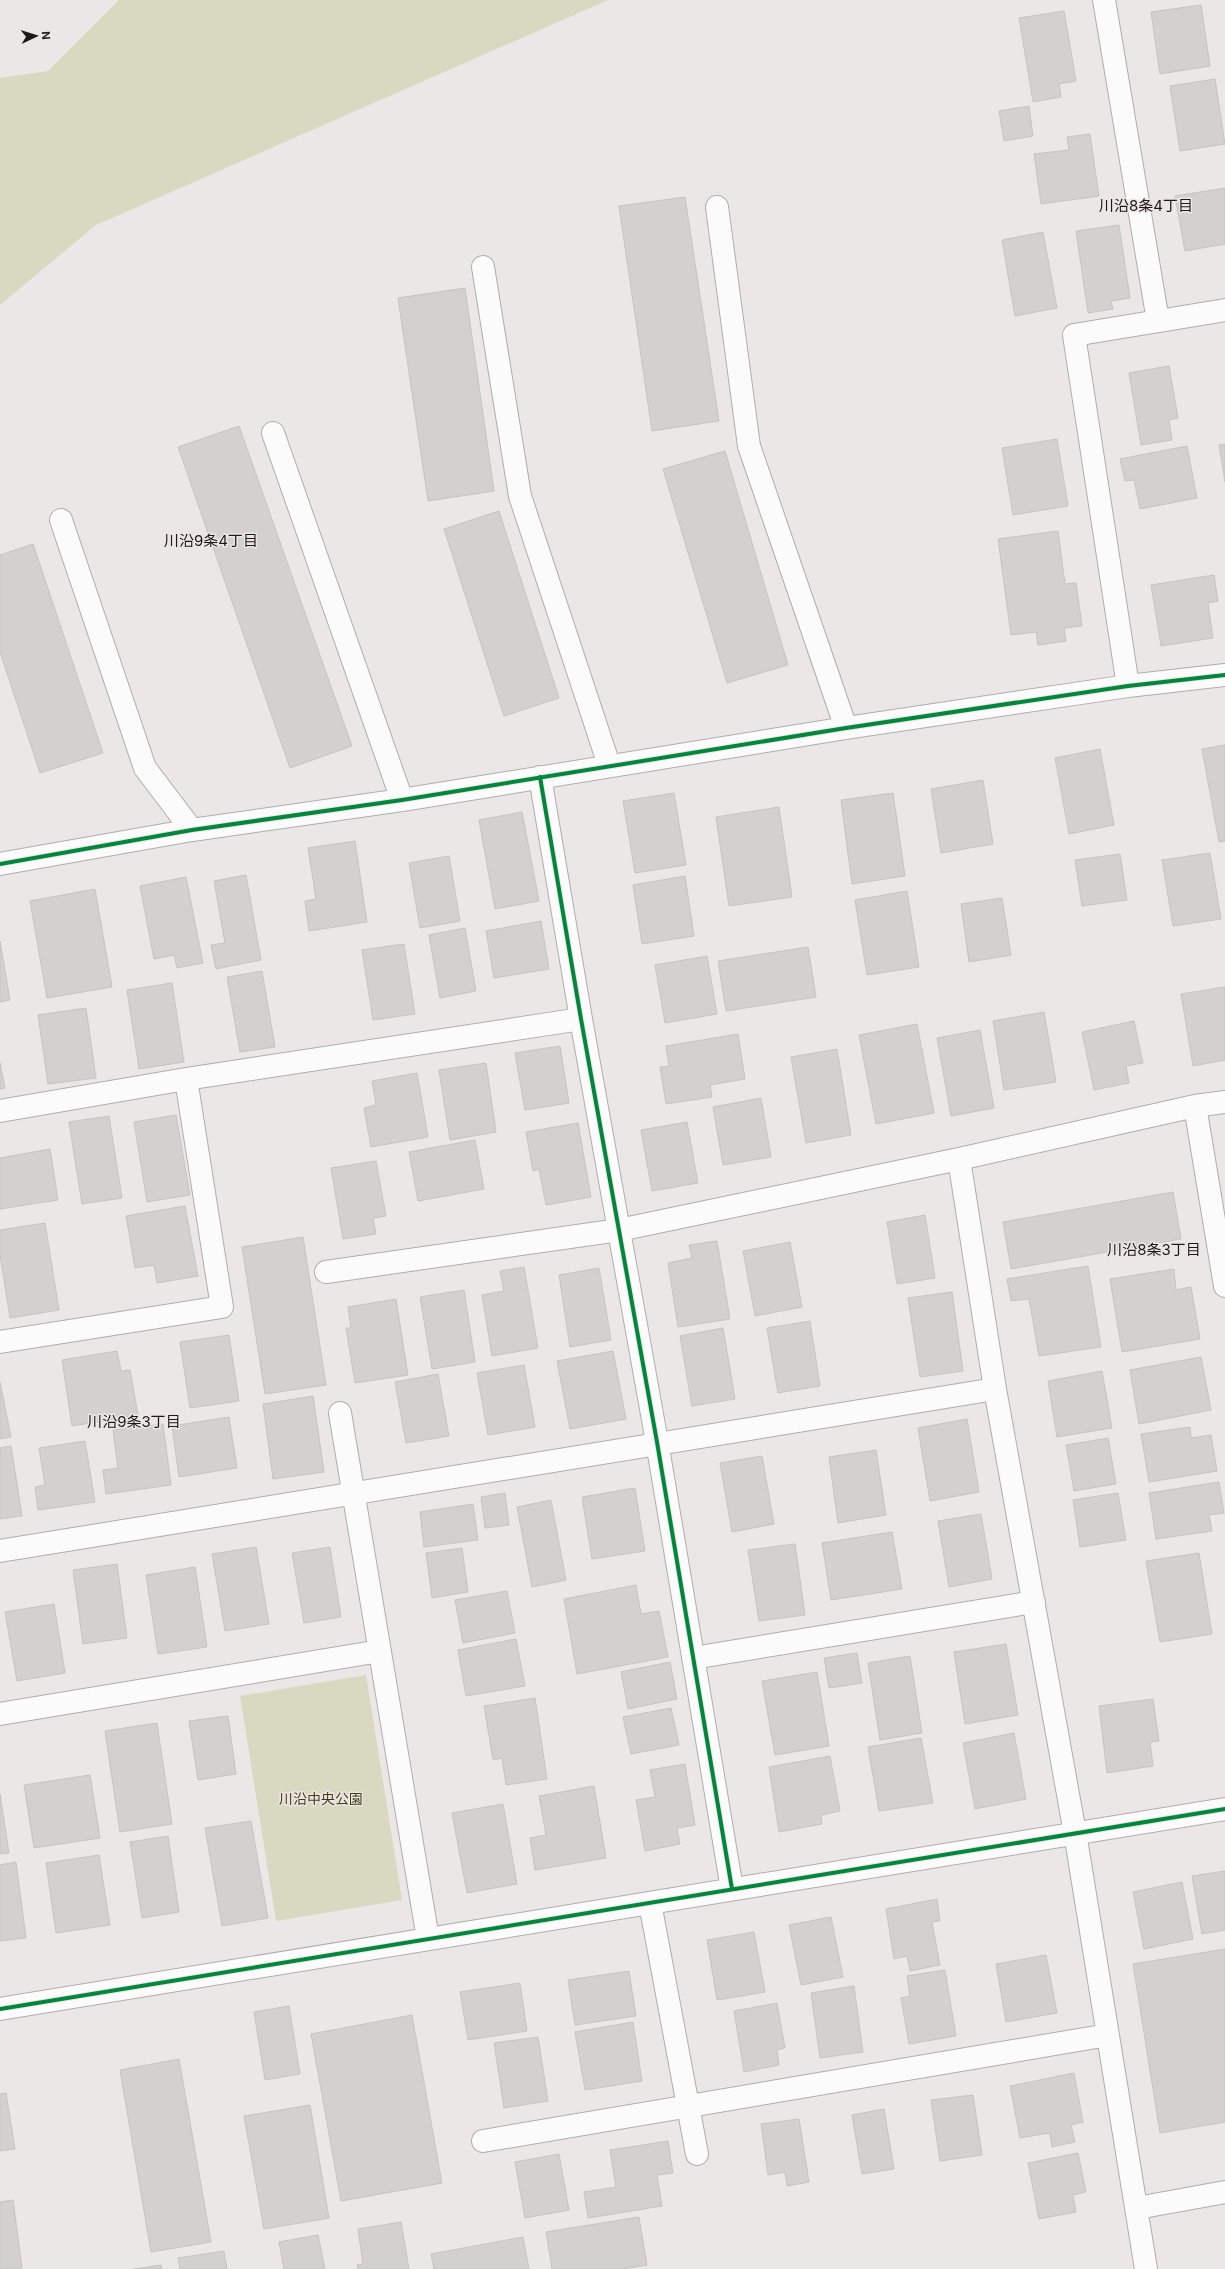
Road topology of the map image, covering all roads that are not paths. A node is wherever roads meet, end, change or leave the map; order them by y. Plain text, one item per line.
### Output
1 (1104, 0) edge
2 (717, 207) dead end
3 (483, 267) dead end
4 (1225, 310) edge
5 (1158, 321) junction
6 (273, 433) dead end
7 (61, 520) dead end
8 (1225, 675) edge
9 (1128, 686) junction
10 (846, 728) junction
11 (609, 765) junction
12 (540, 777) junction
13 (402, 800) junction
14 (192, 830) junction
15 (0, 864) edge
16 (581, 1019) junction
17 (186, 1079) junction
18 (1225, 1102) edge
19 (1195, 1106) junction
20 (0, 1111) edge
21 (959, 1159) junction
22 (619, 1230) junction
23 (326, 1272) dead end
24 (1225, 1286) edge
25 (0, 1342) edge
26 (995, 1389) junction
27 (340, 1413) dead end
28 (657, 1442) junction
29 (354, 1492) junction
30 (0, 1551) edge
31 (1034, 1602) junction
32 (380, 1651) junction
33 (693, 1658) junction
34 (0, 1714) edge
35 (1225, 1808) edge
36 (1075, 1833) junction
37 (732, 1889) junction
38 (650, 1903) junction
39 (428, 1939) junction
40 (0, 2009) edge
41 (1108, 2035) junction
42 (688, 2106) junction
43 (483, 2141) dead end
44 (697, 2154) dead end
45 (1225, 2192) edge
46 (1136, 2208) junction
47 (1146, 2269) edge

1 - 5 street
2 - 10 street
3 - 11 street
4 - 5 street
5 - 9 street
6 - 13 street
7 - 14 street
8 - 9 street
9 - 10 street
10 - 11 street
11 - 12 street
12 - 13 street
12 - 16 street
13 - 14 street
14 - 15 street
16 - 17 street
16 - 22 street
17 - 20 street
17 - 25 street
18 - 19 street
19 - 21 street
19 - 24 street
21 - 22 street
21 - 26 street
22 - 23 street
22 - 28 street
26 - 28 street
26 - 31 street
27 - 29 street
28 - 29 street
28 - 33 street
29 - 30 street
29 - 32 street
31 - 33 street
31 - 36 street
32 - 34 street
32 - 39 street
33 - 37 street
35 - 36 street
36 - 37 street
36 - 41 street
37 - 38 street
38 - 39 street
38 - 42 street
39 - 40 street
41 - 42 street
41 - 46 street
42 - 43 street
42 - 44 street
45 - 46 street
46 - 47 street

